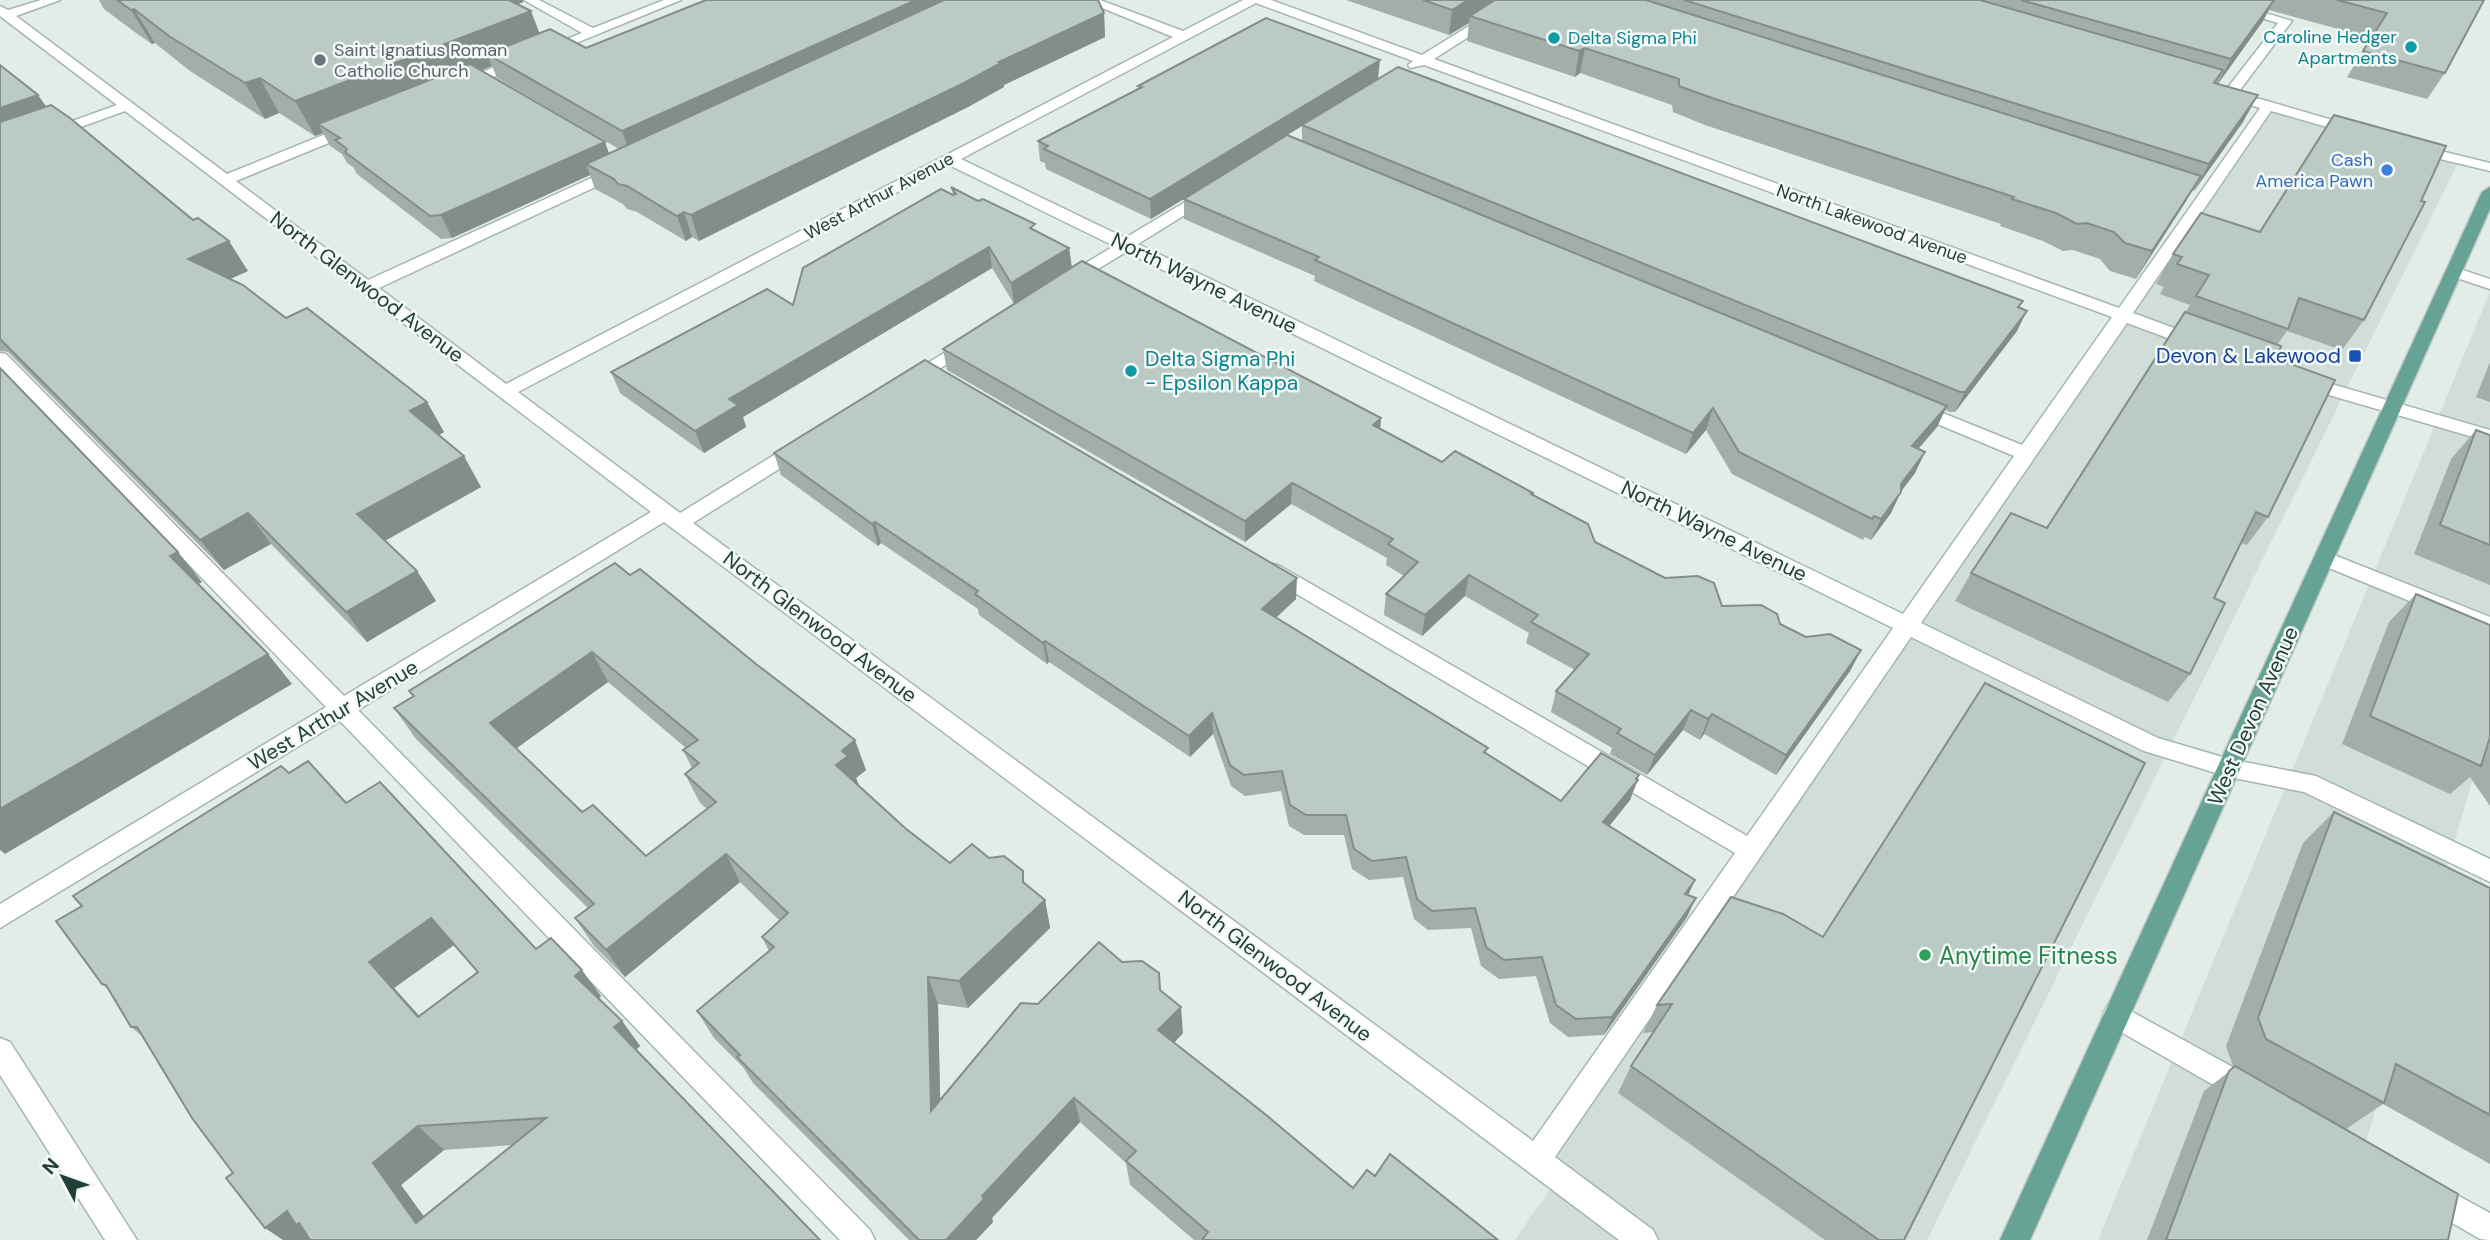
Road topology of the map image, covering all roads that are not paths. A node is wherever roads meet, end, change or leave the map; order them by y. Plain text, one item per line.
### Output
1 (54, 0) edge
2 (530, 0) edge
3 (675, 0) edge
4 (1090, 0) edge
5 (1253, 0) edge
6 (1259, 0) edge
7 (1520, 0) edge
8 (2208, 0) edge
9 (3, 13) edge
10 (592, 33) junction
11 (1184, 36) junction
12 (1423, 60) junction
13 (1401, 74) edge
14 (481, 78) junction
15 (455, 88) edge
16 (500, 89) edge
17 (127, 106) junction
18 (2268, 106) junction
19 (364, 124) edge
20 (2370, 136) edge
21 (2408, 147) edge
22 (0, 152) edge
23 (618, 158) edge
24 (949, 159) junction
25 (2490, 167) edge
26 (225, 180) junction
27 (1226, 183) edge
28 (2490, 192) edge
29 (1126, 245) junction
30 (2454, 272) junction
31 (2490, 284) edge
32 (367, 287) junction
33 (1056, 288) edge
34 (2122, 316) junction
35 (986, 332) edge
36 (2212, 348) edge
37 (0, 358) edge
38 (927, 369) junction
39 (2289, 376) edge
40 (951, 383) edge
41 (893, 390) edge
42 (506, 391) junction
43 (1898, 401) edge
44 (2392, 409) junction
45 (2490, 436) edge
46 (814, 438) edge
47 (2026, 454) junction
48 (672, 517) junction
49 (1250, 557) edge
50 (2324, 558) junction
51 (1907, 624) junction
52 (2490, 626) edge
53 (342, 709) junction
54 (2229, 768) junction
55 (1751, 850) junction
56 (2490, 871) edge
57 (0, 918) edge
58 (2116, 1015) junction
59 (0, 1051) edge
60 (2267, 1101) edge
61 (1536, 1160) junction
62 (2408, 1182) edge
63 (2490, 1229) edge
64 (122, 1240) edge
65 (860, 1240) edge
66 (1643, 1240) edge
67 (2015, 1240) edge

1 - 9 street
2 - 10 street
3 - 10 street
4 - 11 street
5 - 11 street, West Arthur Avenue
6 - 12 street, North Lakewood Avenue
7 - 12 street
8 - 18 street
9 - 17 street, North Glenwood Avenue
10 - 14 street
11 - 24 street, West Arthur Avenue
12 - 13 street
12 - 34 street, North Lakewood Avenue
14 - 15 street
14 - 16 street
17 - 22 street
17 - 26 street, North Glenwood Avenue
18 - 20 street
18 - 34 street
19 - 26 street
21 - 25 street
23 - 32 street
24 - 29 street, North Wayne Avenue
24 - 42 street, West Arthur Avenue
26 - 32 street, North Glenwood Avenue
27 - 29 street
28 - 30 main road, West Devon Avenue
29 - 33 street
29 - 51 street, North Wayne Avenue
30 - 31 street
30 - 44 main road, West Devon Avenue
32 - 42 street, North Glenwood Avenue
34 - 36 street, North Lakewood Avenue
34 - 47 street
35 - 38 street
37 - 53 street
38 - 40 street
38 - 41 street
39 - 44 street
42 - 48 street, North Glenwood Avenue
43 - 47 street
44 - 45 street
44 - 50 main road, West Devon Avenue
46 - 48 street, West Arthur Avenue
47 - 51 street
48 - 53 street, West Arthur Avenue
48 - 61 street, North Glenwood Avenue
49 - 55 street
50 - 52 street
50 - 54 main road, West Devon Avenue
51 - 54 street, North Wayne Avenue
51 - 55 street
53 - 57 street, West Arthur Avenue
53 - 65 street
54 - 56 street, North Wayne Avenue
54 - 58 main road, West Devon Avenue
55 - 61 street
58 - 60 street
58 - 67 main road, West Devon Avenue
59 - 64 street
61 - 66 street, North Glenwood Avenue
62 - 63 street

